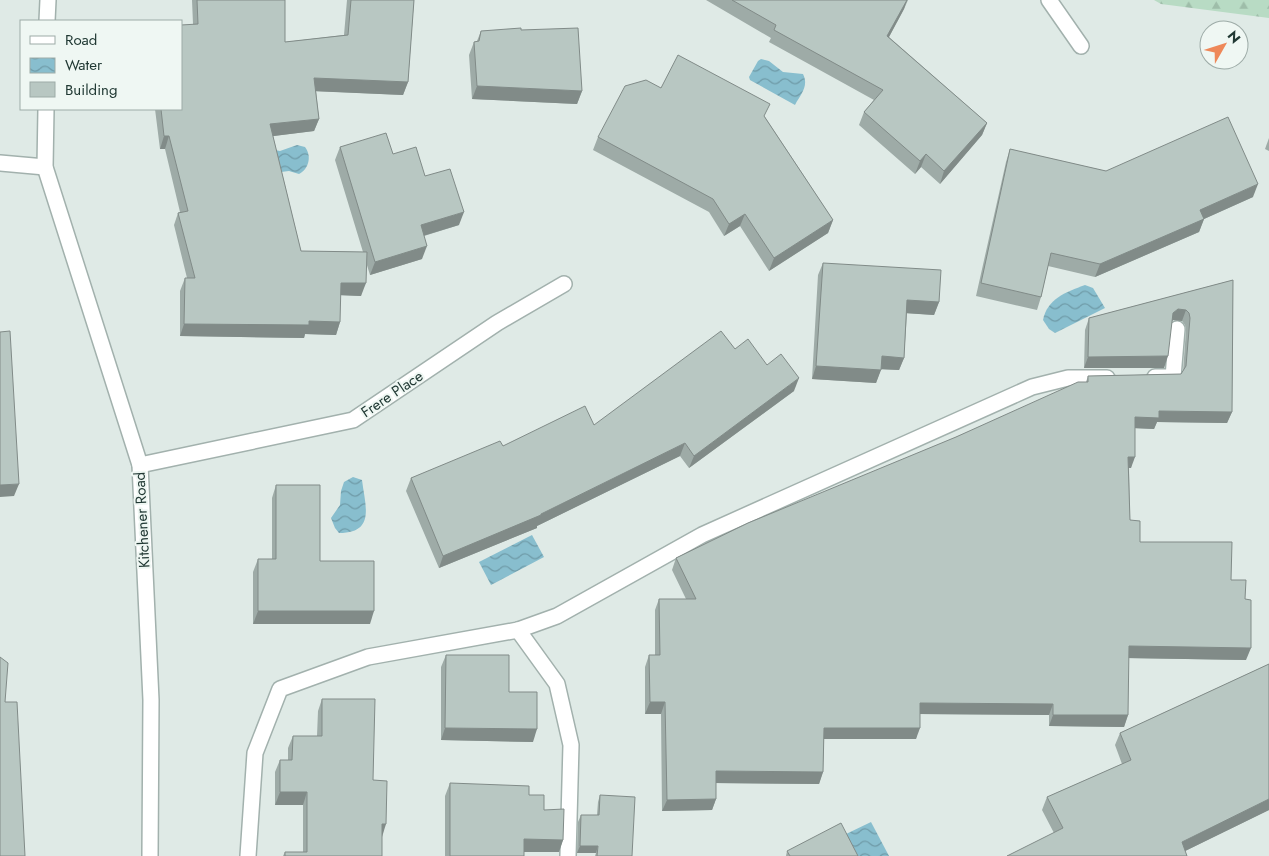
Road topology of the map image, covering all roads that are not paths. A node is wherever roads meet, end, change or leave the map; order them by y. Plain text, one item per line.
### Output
1 (48, 0) edge
2 (1049, 0) edge
3 (47, 20) edge
4 (1081, 46) dead end
5 (46, 110) edge
6 (0, 163) edge
7 (44, 167) junction
8 (564, 284) dead end
9 (1177, 329) dead end
10 (1144, 377) edge
11 (1125, 378) edge
12 (140, 465) junction
13 (518, 630) junction
14 (150, 856) edge
15 (248, 856) edge
16 (568, 856) edge

1 - 3 street
2 - 4 street
5 - 7 street, Kitchener Road
6 - 7 street
7 - 12 street, Kitchener Road
8 - 12 street, Frere Place
9 - 10 street
11 - 13 street
12 - 14 street, Kitchener Road
13 - 15 street
13 - 16 street

